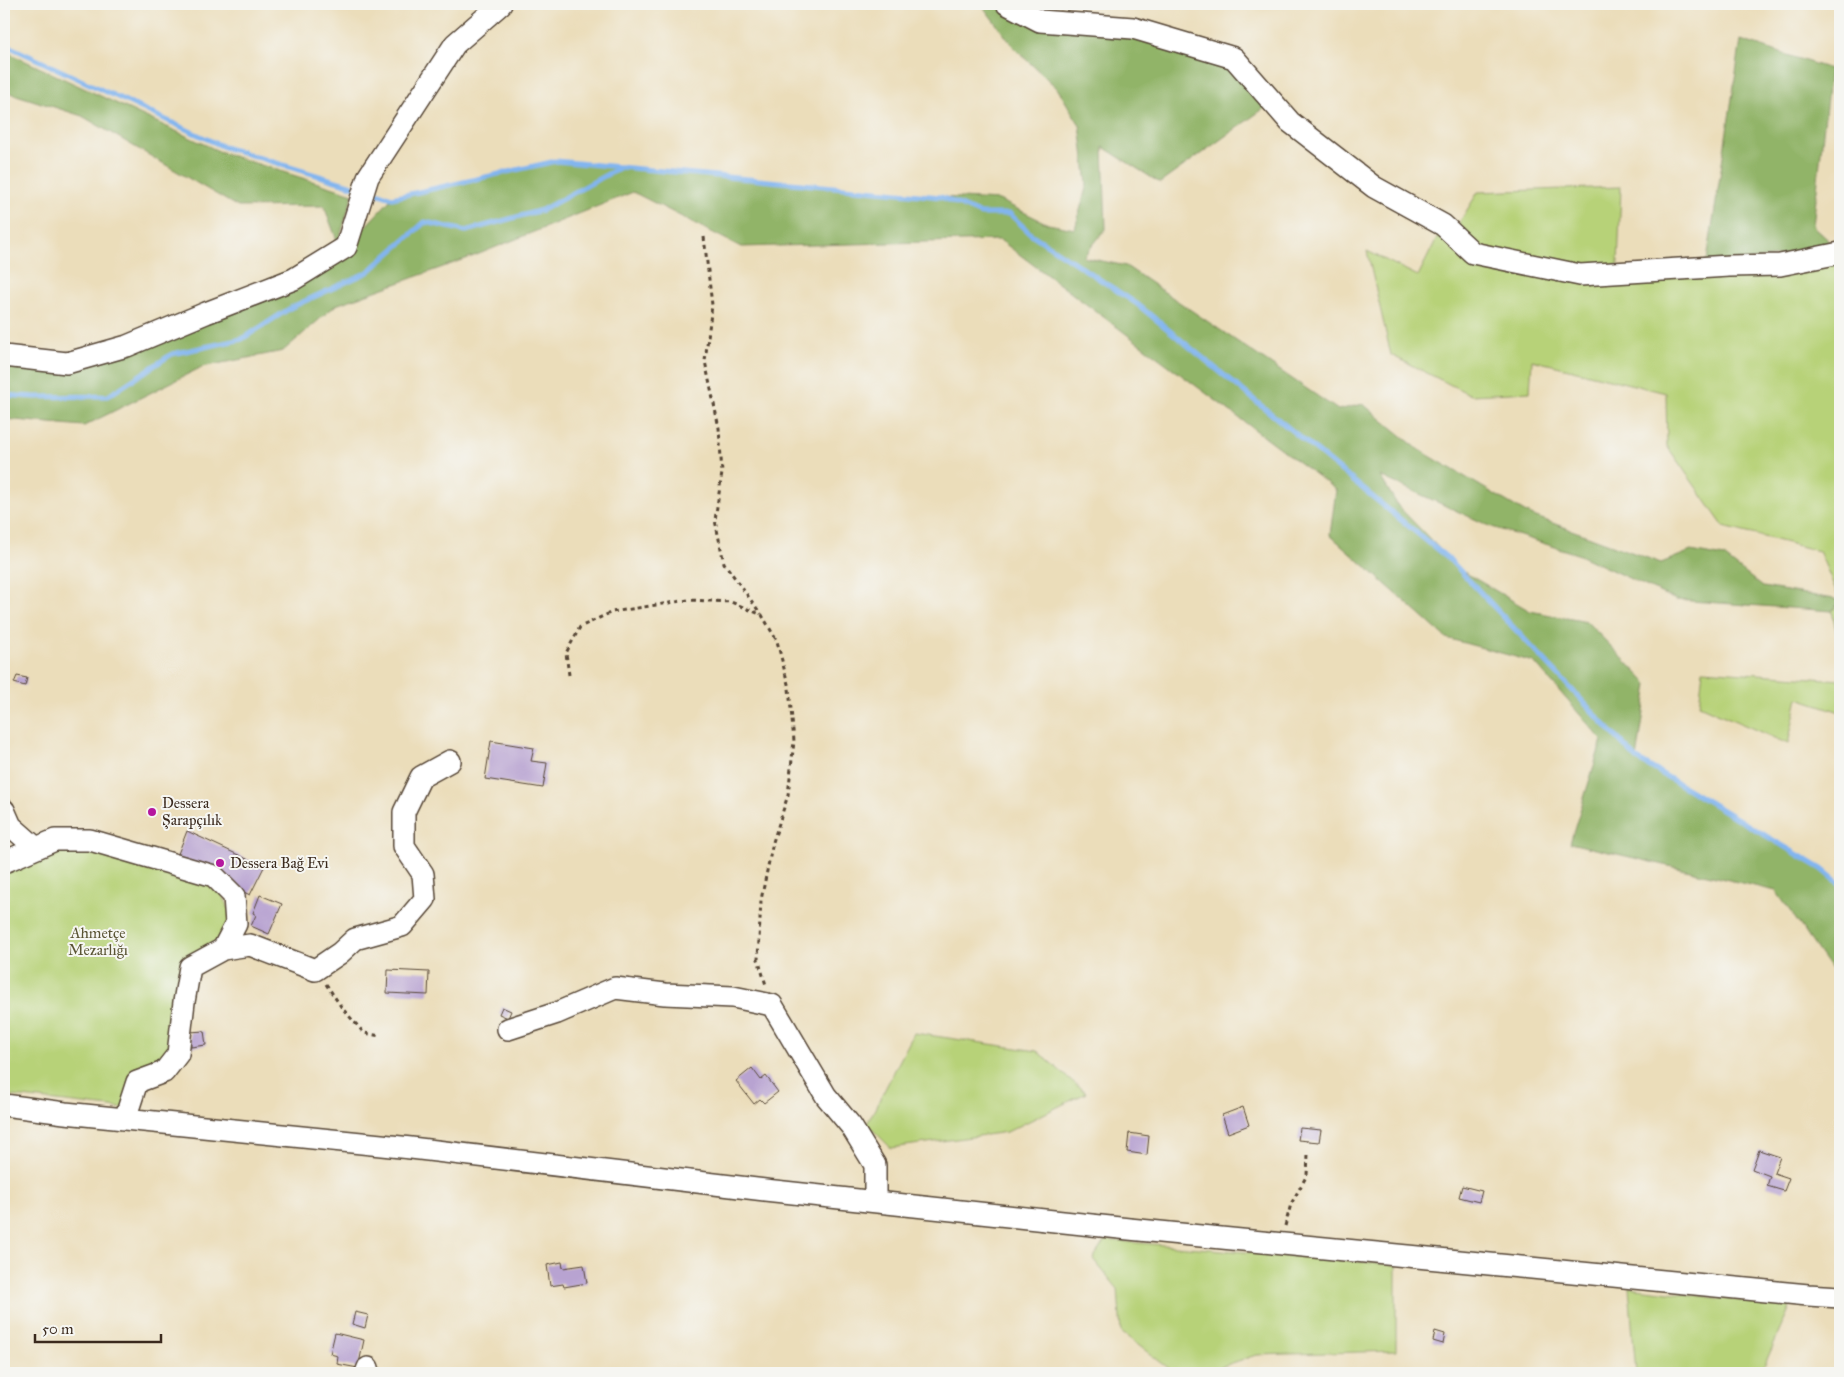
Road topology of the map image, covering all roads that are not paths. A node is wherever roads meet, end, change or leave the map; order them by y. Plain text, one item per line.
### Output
1 (501, 4) edge
2 (1007, 4) edge
3 (1840, 253) edge
4 (4, 356) edge
5 (450, 761) dead end
6 (4, 810) edge
7 (36, 848) junction
8 (4, 862) edge
9 (223, 949) junction
10 (508, 1029) dead end
11 (4, 1104) edge
12 (125, 1119) junction
13 (875, 1202) junction
14 (1840, 1297) edge

1 - 4 street
2 - 3 street
5 - 9 street
6 - 7 street
7 - 8 street
7 - 9 street
9 - 12 street
10 - 13 street
11 - 12 street
12 - 13 street
13 - 14 street

